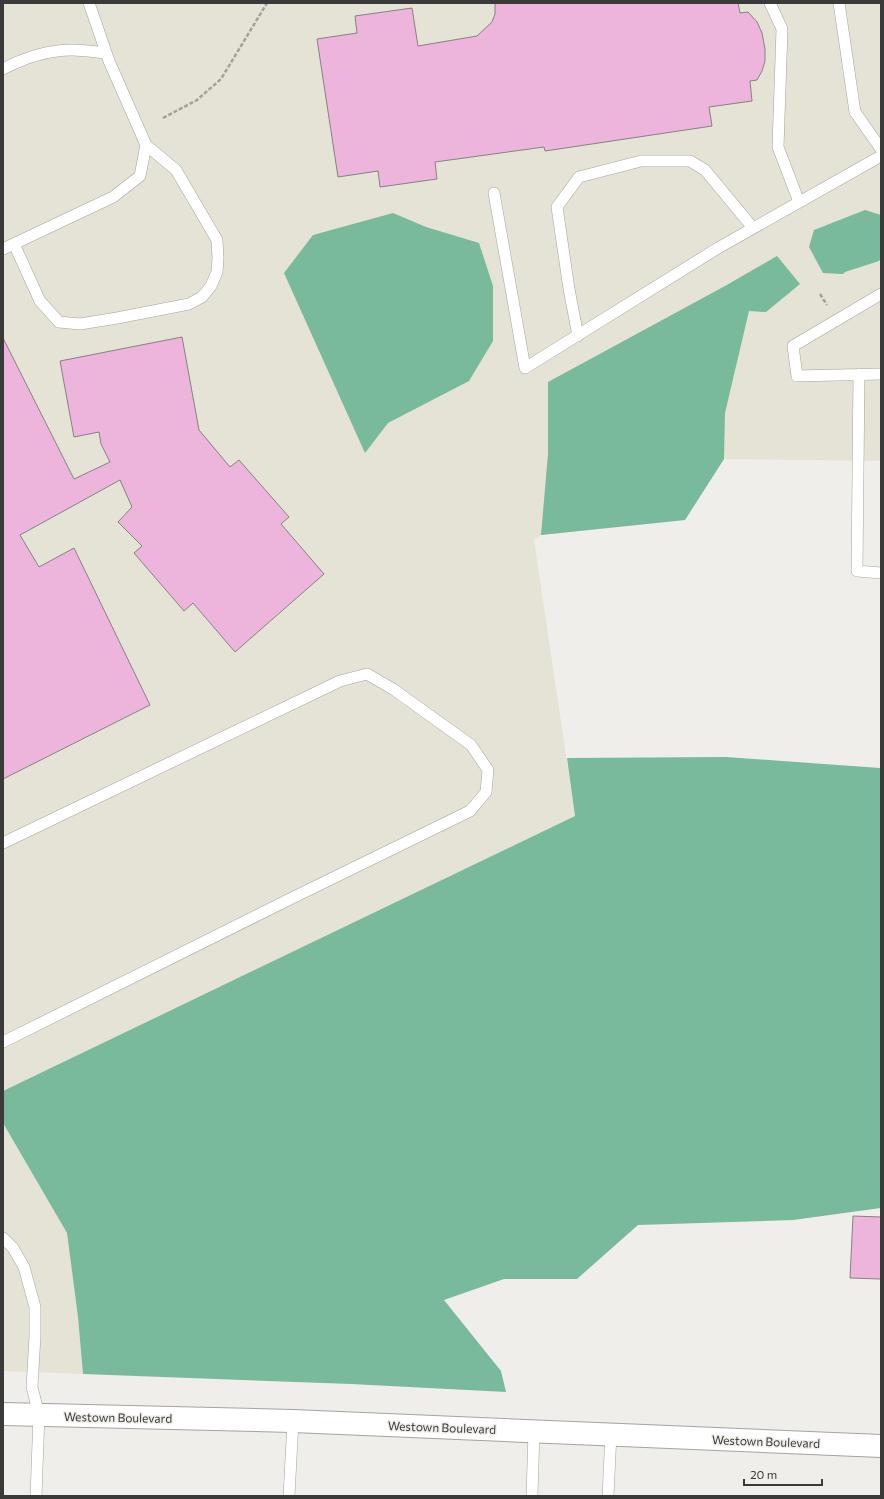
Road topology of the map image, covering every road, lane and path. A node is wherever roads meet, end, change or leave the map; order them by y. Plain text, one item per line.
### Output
1 (89, 3) edge
2 (267, 3) edge
3 (770, 3) edge
4 (839, 3) edge
5 (106, 53) junction
6 (3, 69) edge
7 (163, 118) dead end
8 (146, 145) junction
9 (881, 149) edge
10 (881, 156) edge
11 (494, 193) dead end
12 (799, 202) junction
13 (753, 228) junction
14 (14, 244) junction
15 (3, 249) edge
16 (881, 294) edge
17 (578, 336) junction
18 (859, 374) junction
19 (881, 374) edge
20 (881, 573) edge
21 (3, 843) edge
22 (3, 1042) edge
23 (3, 1238) edge
24 (3, 1414) edge
25 (39, 1415) junction
26 (293, 1421) junction
27 (534, 1431) junction
28 (611, 1434) junction
29 (881, 1446) edge
30 (36, 1496) edge
31 (289, 1496) edge
32 (532, 1496) edge
33 (608, 1496) edge

1 - 5 lane
2 - 7 path
3 - 12 lane
4 - 9 lane
5 - 6 lane
5 - 8 lane
8 - 14 lane
8 - 14 lane
10 - 12 lane
11 - 17 lane
12 - 13 lane
13 - 17 lane
13 - 17 lane
14 - 15 lane
16 - 18 lane
18 - 19 lane
18 - 20 lane
21 - 22 lane
23 - 25 lane
24 - 25 street, Westown Boulevard
25 - 26 street, Westown Boulevard
25 - 30 lane
26 - 27 street, Westown Boulevard
26 - 31 lane
27 - 28 street, Westown Boulevard
27 - 32 lane
28 - 29 street, Westown Boulevard
28 - 33 lane

